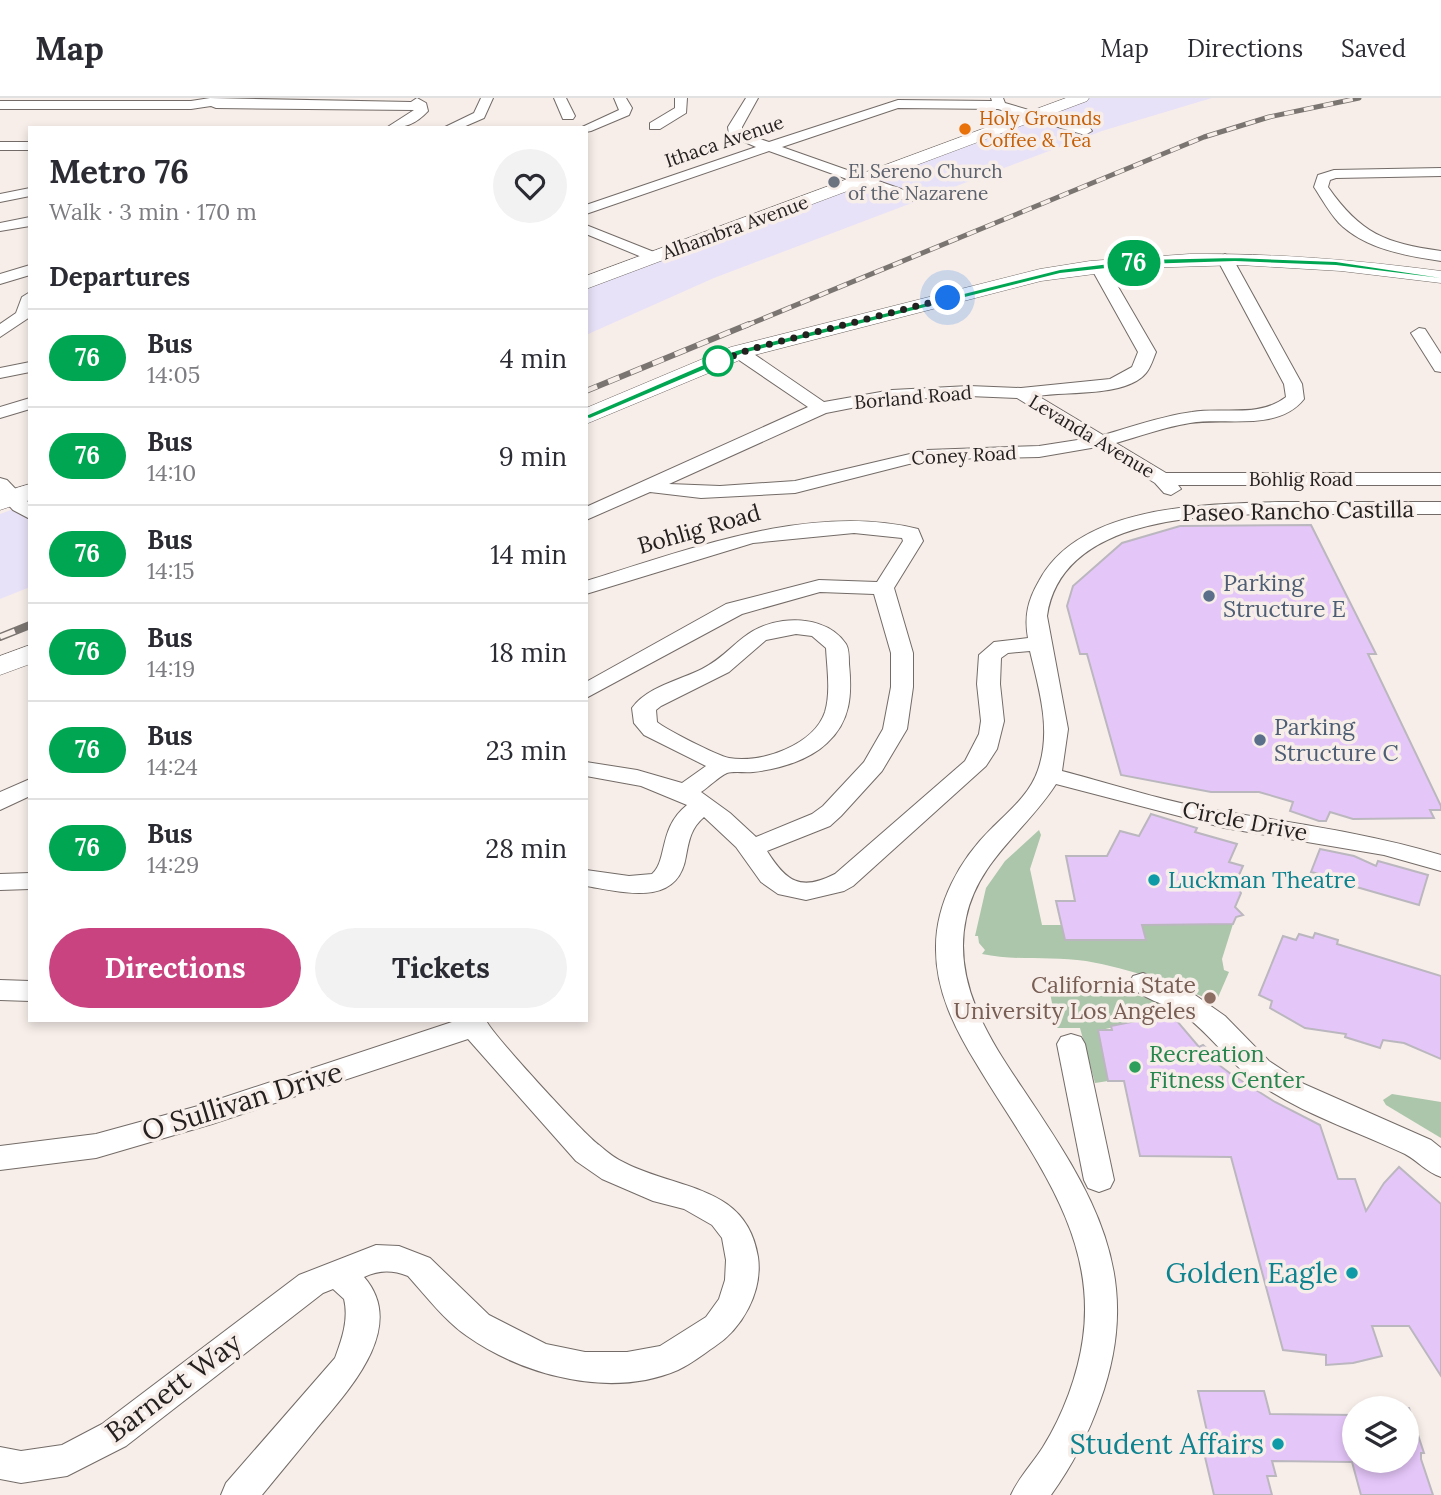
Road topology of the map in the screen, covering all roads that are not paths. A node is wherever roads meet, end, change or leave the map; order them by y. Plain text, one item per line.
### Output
1 (234, 98) edge
2 (487, 98) edge
3 (561, 98) edge
4 (620, 98) edge
5 (681, 98) edge
6 (752, 98) edge
7 (1082, 98) edge
8 (209, 100) edge
9 (998, 101) edge
10 (416, 102) edge
11 (881, 102) edge
12 (0, 105) edge
13 (568, 116) dead end
14 (1030, 116) junction
15 (396, 126) edge
16 (454, 126) edge
17 (655, 126) dead end
18 (588, 127) edge
19 (1085, 131) dead end
20 (0, 146) edge
21 (28, 146) edge
22 (770, 147) junction
23 (1441, 172) edge
24 (861, 180) junction
25 (28, 192) edge
26 (0, 198) edge
27 (913, 198) dead end
28 (588, 209) edge
29 (28, 220) edge
30 (0, 227) edge
31 (588, 230) edge
32 (1441, 256) edge
33 (654, 257) junction
34 (1225, 260) junction
35 (1098, 266) junction
36 (28, 271) edge
37 (1441, 277) edge
38 (0, 279) edge
39 (588, 282) edge
40 (28, 302) edge
41 (0, 331) edge
42 (1441, 336) edge
43 (739, 352) junction
44 (28, 367) edge
45 (1441, 367) edge
46 (0, 373) edge
47 (1021, 393) junction
48 (28, 404) edge
49 (821, 408) junction
50 (0, 413) edge
51 (588, 416) edge
52 (1099, 441) junction
53 (1161, 479) junction
54 (1441, 479) edge
55 (646, 486) junction
56 (1441, 508) edge
57 (1191, 511) junction
58 (588, 513) edge
59 (588, 587) edge
60 (883, 588) junction
61 (1040, 643) junction
62 (28, 654) edge
63 (0, 666) edge
64 (588, 690) edge
65 (723, 765) junction
66 (588, 769) edge
67 (1049, 775) junction
68 (28, 787) edge
69 (694, 800) junction
70 (0, 802) edge
71 (752, 848) junction
72 (1441, 863) edge
73 (588, 878) edge
74 (28, 881) edge
75 (0, 882) edge
76 (1143, 983) dead end
77 (0, 990) edge
78 (28, 991) edge
79 (472, 1024) edge
80 (1071, 1044) dead end
81 (0, 1158) edge
82 (1441, 1165) edge
83 (1099, 1180) dead end
84 (334, 1276) junction
85 (0, 1463) edge
86 (239, 1495) edge
87 (1029, 1495) edge

1 - 8 street
2 - 16 street
3 - 13 street
4 - 18 street
5 - 17 street
6 - 22 street
7 - 14 main road, Alhambra Avenue
8 - 10 street
8 - 12 street
9 - 11 street, Ithaca Avenue
9 - 14 street
10 - 15 street
11 - 22 street, Ithaca Avenue
14 - 19 street
14 - 24 main road, Alhambra Avenue
20 - 21 street
22 - 24 street
22 - 28 street, Ithaca Avenue
23 - 32 street
24 - 27 street
24 - 33 main road, Alhambra Avenue
25 - 26 street
29 - 30 street
31 - 33 street
33 - 39 main road, Alhambra Avenue
34 - 35 main road
34 - 37 main road
34 - 52 street, Coney Road
35 - 43 main road
35 - 47 street, Borland Road
36 - 38 street
40 - 41 street
42 - 45 street
43 - 49 street
43 - 51 main road
44 - 46 street
47 - 49 street, Borland Road
47 - 52 street, Levanda Avenue
48 - 50 street
49 - 55 street, Borland Road
52 - 53 street, Levanda Avenue
52 - 55 street, Coney Road
53 - 54 street, Bohlig Road
53 - 57 street, Levanda Avenue
55 - 58 street, Borland Road
56 - 57 street, Paseo Rancho Castilla
57 - 61 street, Paseo Rancho Castilla
59 - 60 street, Bohlig Road
60 - 64 street
60 - 71 street
61 - 67 street, Paseo Rancho Castilla
61 - 71 street
62 - 63 main road
65 - 65 street
65 - 69 street
66 - 69 street
67 - 72 street, Circle Drive
67 - 87 street, Paseo Rancho Castilla
68 - 70 street
69 - 71 street
69 - 73 street
74 - 75 street
76 - 82 street
77 - 78 street
79 - 81 street, O Sullivan Drive
79 - 84 street, Barnett Way
80 - 83 street
84 - 85 street, Barnett Way
84 - 86 street

